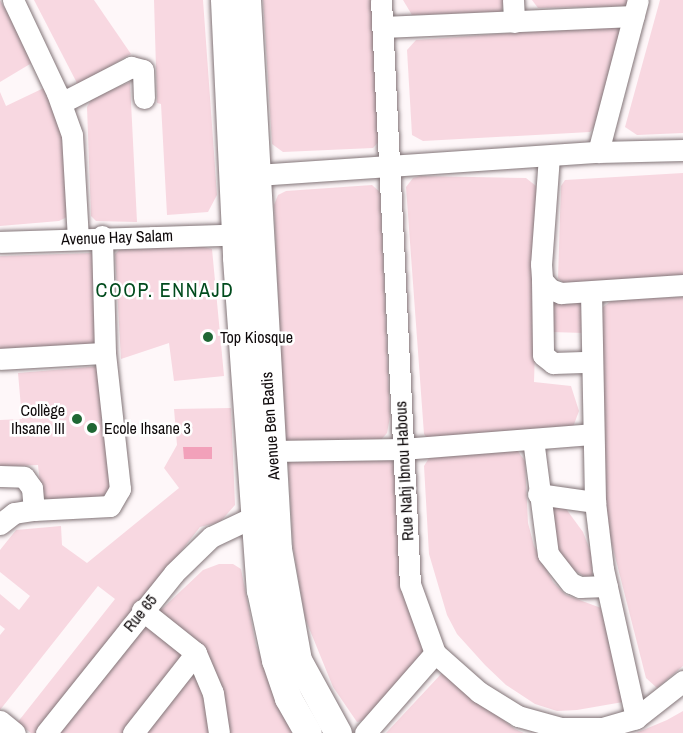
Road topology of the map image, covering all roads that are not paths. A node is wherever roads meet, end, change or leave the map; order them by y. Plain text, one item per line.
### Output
1 (13, 0) edge
2 (224, 0) edge
3 (246, 0) edge
4 (381, 0) edge
5 (513, 0) edge
6 (636, 8) edge
7 (514, 22) junction
8 (383, 27) junction
9 (144, 98) dead end
10 (61, 103) junction
11 (683, 150) edge
12 (598, 152) junction
13 (549, 156) junction
14 (388, 166) junction
15 (244, 176) junction
16 (247, 234) junction
17 (102, 236) junction
18 (78, 238) junction
19 (0, 242) edge
20 (542, 280) junction
21 (683, 285) edge
22 (591, 292) junction
23 (105, 353) junction
24 (0, 358) edge
25 (591, 362) junction
26 (591, 434) junction
27 (533, 439) junction
28 (402, 449) junction
29 (272, 451) junction
30 (0, 476) edge
31 (538, 495) junction
32 (595, 502) junction
33 (34, 510) junction
34 (255, 516) junction
35 (0, 524) edge
36 (607, 586) junction
37 (142, 610) junction
38 (196, 653) junction
39 (435, 653) junction
40 (683, 681) edge
41 (636, 718) junction
42 (0, 721) edge
43 (15, 733) edge
44 (46, 733) edge
45 (133, 733) edge
46 (219, 733) edge
47 (308, 733) edge
48 (338, 733) edge
49 (365, 733) edge

1 - 10 street
2 - 15 main road, Avenue Ben Badis
3 - 15 main road, Avenue Ben Badis
4 - 8 street, Rue Nahj Ibnou Habous
5 - 7 street
6 - 7 street
6 - 12 street
7 - 8 street
8 - 14 street, Rue Nahj Ibnou Habous
9 - 10 street
10 - 18 street
11 - 12 street
12 - 13 street
13 - 14 street
13 - 20 street
14 - 15 street
14 - 28 street, Rue Nahj Ibnou Habous
15 - 16 main road, Avenue Ben Badis
16 - 17 street, Avenue Hay Salam
16 - 29 main road, Avenue Ben Badis
16 - 34 main road, Avenue Ben Badis
17 - 18 street, Avenue Hay Salam
17 - 23 street
18 - 19 street, Avenue Hay Salam
20 - 22 street
20 - 25 street
21 - 22 street
22 - 25 street
23 - 24 street
23 - 33 street
25 - 26 street
26 - 27 street
26 - 32 street
27 - 28 street
27 - 31 street
28 - 29 street
28 - 39 street, Rue Nahj Ibnou Habous
29 - 48 main road, Avenue Ben Badis
30 - 33 street
31 - 32 street
31 - 36 street
32 - 36 street
33 - 35 street
34 - 37 street, Rue 65
34 - 47 main road, Avenue Ben Badis
36 - 41 street
37 - 38 street
37 - 44 street, Rue 65
38 - 45 street
38 - 46 street
39 - 41 street, Rue Nahj Ibnou Habous
39 - 49 street
40 - 41 street, Rue Nahj Ibnou Habous
42 - 43 street

